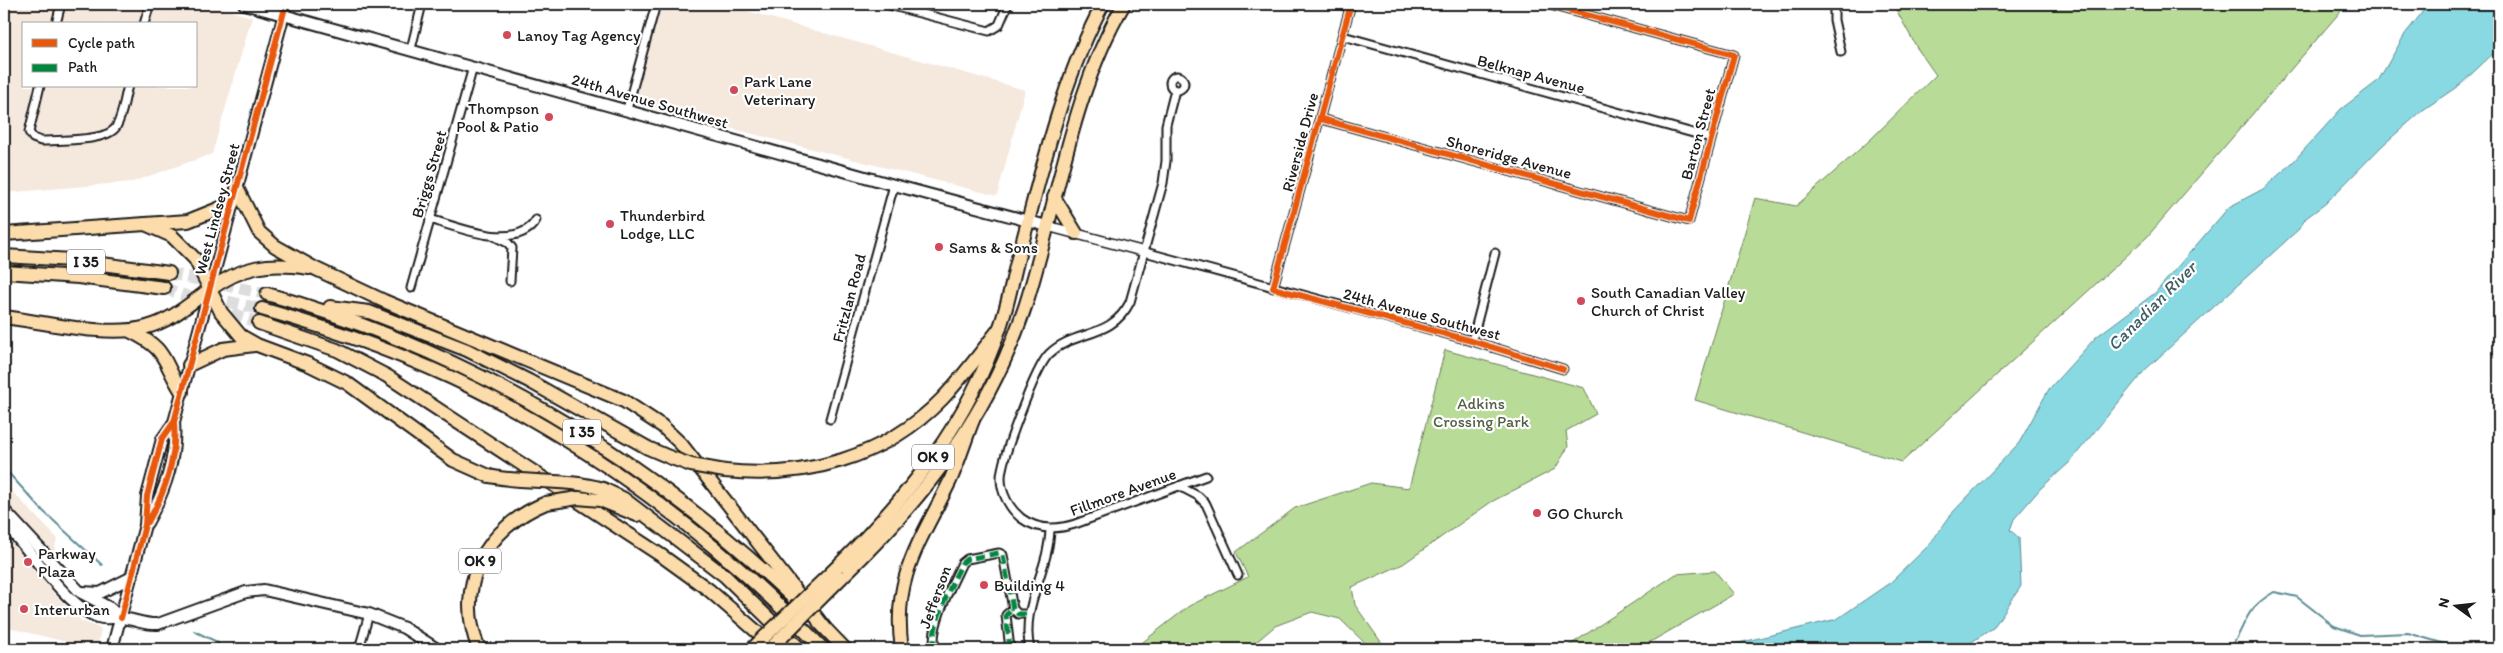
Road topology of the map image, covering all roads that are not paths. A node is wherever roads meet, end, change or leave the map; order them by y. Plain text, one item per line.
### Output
1 (61, 4) edge
2 (150, 4) edge
3 (244, 4) edge
4 (286, 4) edge
5 (422, 4) edge
6 (656, 4) edge
7 (885, 4) edge
8 (1008, 4) edge
9 (1103, 4) edge
10 (1124, 4) edge
11 (1338, 4) edge
12 (1546, 4) edge
13 (1834, 4) edge
14 (1558, 5) edge
15 (1351, 6) edge
16 (284, 14) junction
17 (56, 22) edge
18 (145, 22) edge
19 (1342, 36) junction
20 (411, 49) junction
21 (1841, 52) dead end
22 (473, 67) junction
23 (40, 88) edge
24 (127, 88) edge
25 (1176, 90) dead end
26 (627, 109) junction
27 (1321, 119) junction
28 (1711, 138) junction
29 (894, 185) junction
30 (237, 188) junction
31 (1054, 197) junction
32 (233, 203) junction
33 (430, 220) junction
34 (536, 220) dead end
35 (1029, 220) junction
36 (1689, 221) joint
37 (145, 224) junction
38 (1047, 226) junction
39 (1076, 233) junction
40 (4, 234) edge
41 (495, 237) junction
42 (1145, 252) junction
43 (1495, 253) dead end
44 (4, 256) edge
45 (316, 269) junction
46 (4, 272) edge
47 (168, 272) tunnel mouth
48 (510, 282) dead end
49 (164, 288) tunnel mouth
50 (411, 288) dead end
51 (1273, 288) junction
52 (210, 290) junction
53 (267, 294) tunnel mouth
54 (299, 303) junction
55 (262, 309) tunnel mouth
56 (4, 317) edge
57 (260, 323) tunnel mouth
58 (1000, 328) junction
59 (130, 331) junction
60 (1472, 341) junction
61 (257, 345) junction
62 (189, 365) junction
63 (1563, 369) dead end
64 (182, 392) junction
65 (830, 419) dead end
66 (973, 420) junction
67 (1206, 476) dead end
68 (1179, 486) junction
69 (602, 494) junction
70 (4, 510) edge
71 (4, 523) edge
72 (1050, 529) junction
73 (840, 571) junction
74 (1238, 575) dead end
75 (132, 577) junction
76 (80, 592) junction
77 (1014, 610) junction
78 (1028, 612) junction
79 (369, 614) junction
80 (121, 618) junction
81 (824, 627) junction
82 (431, 647) edge
83 (112, 649) edge
84 (360, 649) edge
85 (478, 649) edge
86 (752, 649) edge
87 (770, 649) edge
88 (776, 649) edge
89 (800, 649) edge
90 (824, 649) edge
91 (845, 649) edge
92 (902, 649) edge
93 (934, 649) edge
94 (1010, 649) edge
95 (1030, 649) edge

1 - 17 street
2 - 18 street
3 - 16 main road, 24th Avenue Southwest
4 - 16 street, West Lindsey Street
5 - 20 street
6 - 26 street
7 - 8 street
9 - 35 highway, OK 9
10 - 31 highway, OK 9
11 - 15 street
12 - 14 street
13 - 21 street
14 - 28 street, Barton Street
15 - 19 street, Riverside Drive
16 - 20 main road, 24th Avenue Southwest
16 - 30 main road, West Lindsey Street
19 - 27 street, Riverside Drive
19 - 28 street, Belknap Avenue
20 - 22 main road, 24th Avenue Southwest
22 - 26 main road, 24th Avenue Southwest
22 - 33 street, Briggs Street
23 - 24 street
25 - 42 street
26 - 29 main road, 24th Avenue Southwest
27 - 36 street, Shoreridge Avenue
27 - 51 street, Riverside Drive
28 - 36 street, Barton Street
29 - 35 main road, 24th Avenue Southwest
29 - 65 street, Fritzlan Road
30 - 32 main road, West Lindsey Street
30 - 45 highway
31 - 38 highway, OK 9
31 - 39 highway
32 - 37 highway
32 - 52 main road, West Lindsey Street
33 - 41 street
33 - 50 street, Briggs Street
34 - 41 street
35 - 38 main road, 24th Avenue Southwest
35 - 58 highway, OK 9
37 - 40 highway
37 - 52 highway
38 - 39 street
38 - 66 highway, OK 9
39 - 42 street
41 - 48 street
42 - 51 street, 24th Avenue Southwest
42 - 72 street
43 - 60 street
44 - 47 highway, I 35
45 - 52 highway
45 - 81 highway
46 - 49 highway, I 35
51 - 60 street, 24th Avenue Southwest
52 - 59 highway
52 - 61 highway
52 - 62 main road, West Lindsey Street
53 - 54 highway, I 35
54 - 58 highway, bridge
54 - 81 highway, I 35
55 - 90 highway, I 35
56 - 59 highway
57 - 88 highway
58 - 73 highway, OK 9
59 - 64 highway
60 - 63 street, 24th Avenue Southwest
61 - 62 highway
61 - 69 highway, bridge
62 - 64 main road, West Lindsey Street
64 - 75 main road, West Lindsey Street
66 - 73 highway
66 - 92 highway, OK 9
67 - 68 street, Fillmore Avenue
68 - 72 street, Fillmore Avenue
68 - 74 street
69 - 85 highway, OK 9, bridge
69 - 89 highway, OK 9
70 - 76 main road
71 - 80 main road
72 - 78 street
73 - 86 highway, OK 9, bridge
73 - 87 highway, bridge
75 - 76 main road
75 - 80 main road, West Lindsey Street
76 - 80 main road
77 - 78 street
77 - 93 street, Jefferson
77 - 94 street, Jefferson
78 - 95 street
79 - 80 main road
79 - 82 main road
79 - 84 street
80 - 83 main road, West Lindsey Street
81 - 91 highway, I 35

